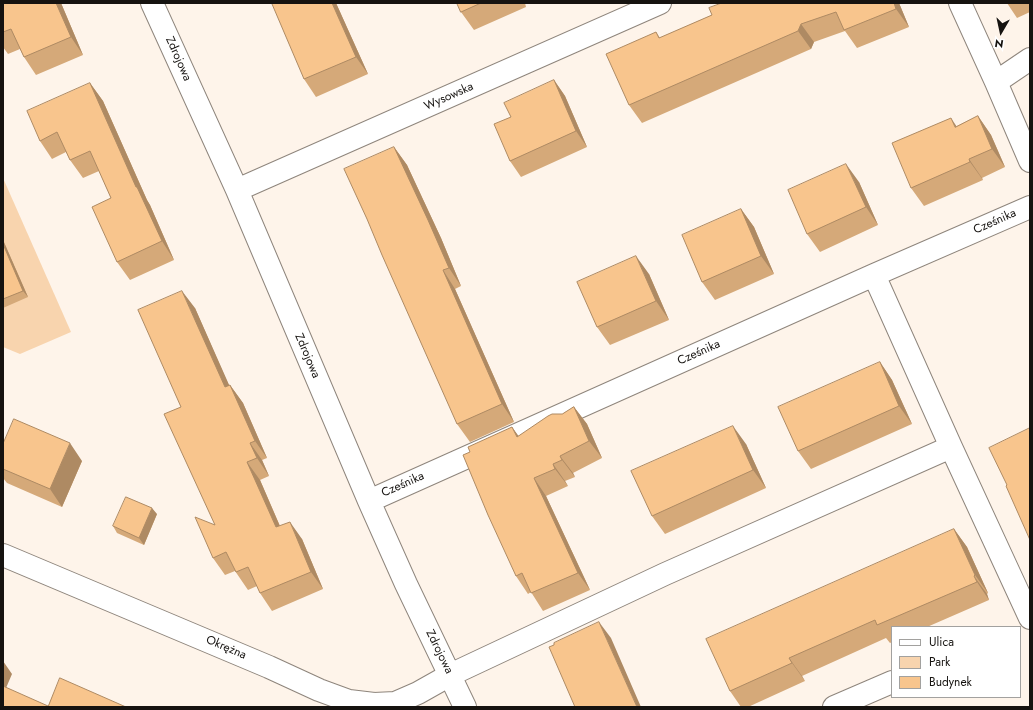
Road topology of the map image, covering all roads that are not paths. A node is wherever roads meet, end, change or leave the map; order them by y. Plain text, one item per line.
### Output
1 (152, 3) edge
2 (660, 3) edge
3 (960, 3) edge
4 (1030, 58) edge
5 (996, 82) junction
6 (1030, 160) edge
7 (237, 190) junction
8 (1030, 207) edge
9 (874, 275) junction
10 (952, 447) junction
11 (369, 501) junction
12 (3, 555) edge
13 (1030, 618) edge
14 (1030, 621) edge
15 (1019, 626) edge
16 (450, 675) junction
17 (891, 682) edge
18 (464, 707) edge
19 (834, 707) edge

1 - 7 street, Zdrojowa
2 - 7 street, Wysowska
3 - 5 street
4 - 5 street
5 - 6 street
7 - 11 street, Zdrojowa
8 - 9 street, Cześnika
9 - 10 street
9 - 11 street, Cześnika
10 - 13 street
10 - 16 street, Okrężna
11 - 16 street, Zdrojowa
12 - 16 street, Okrężna
14 - 15 street
16 - 18 street, Zdrojowa
17 - 19 street

